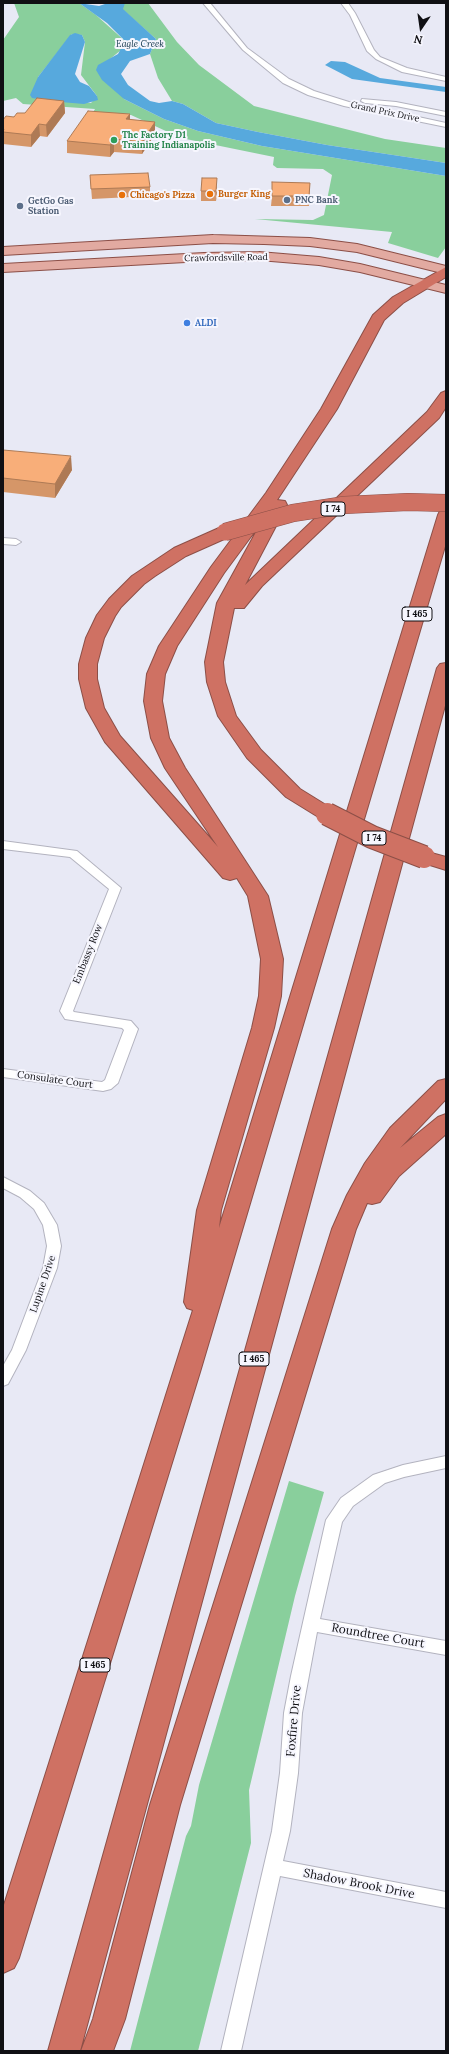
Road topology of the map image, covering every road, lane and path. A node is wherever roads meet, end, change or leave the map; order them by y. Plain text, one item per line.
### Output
1 (206, 3) edge
2 (344, 3) edge
3 (446, 78) edge
4 (324, 97) junction
5 (446, 114) edge
6 (446, 125) edge
7 (3, 251) edge
8 (3, 268) edge
9 (446, 271) edge
10 (426, 284) junction
11 (446, 289) edge
12 (446, 396) edge
13 (329, 409) junction
14 (446, 503) edge
15 (446, 515) edge
16 (3, 541) edge
17 (16, 542) dead end
18 (223, 625) junction
19 (446, 668) edge
20 (3, 845) edge
21 (446, 864) edge
22 (260, 913) junction
23 (3, 1073) edge
24 (106, 1086) joint
25 (446, 1086) edge
26 (446, 1122) edge
27 (3, 1182) edge
28 (333, 1269) junction
29 (186, 1372) junction
30 (3, 1380) edge
31 (446, 1462) edge
32 (310, 1624) junction
33 (446, 1648) edge
34 (273, 1868) junction
35 (446, 1900) edge
36 (3, 1958) edge
37 (64, 2051) edge
38 (97, 2051) edge
39 (231, 2051) edge

1 - 4 street, Grand Prix Drive
2 - 3 street
4 - 5 street, Grand Prix Drive
4 - 6 street, Grand Prix Drive
7 - 9 main road, Crawfordsville Road
8 - 10 main road, Crawfordsville Road
9 - 10 highway
10 - 11 main road, Crawfordsville Road
10 - 13 highway
12 - 18 highway, I 74
13 - 18 highway
13 - 22 highway
14 - 22 highway, bridge
15 - 29 highway, I 465
16 - 17 street
18 - 21 highway, I 74, bridge
19 - 37 highway, I 465
20 - 24 street, Embassy Row
22 - 29 highway
23 - 24 street, Consulate Court
25 - 28 highway
26 - 28 highway
27 - 30 street, Lupine Drive
28 - 38 highway
29 - 36 highway, I 465
31 - 32 street, Foxfire Drive
32 - 33 street, Roundtree Court
32 - 34 street, Foxfire Drive
34 - 35 street, Shadow Brook Drive
34 - 39 street, Foxfire Drive

